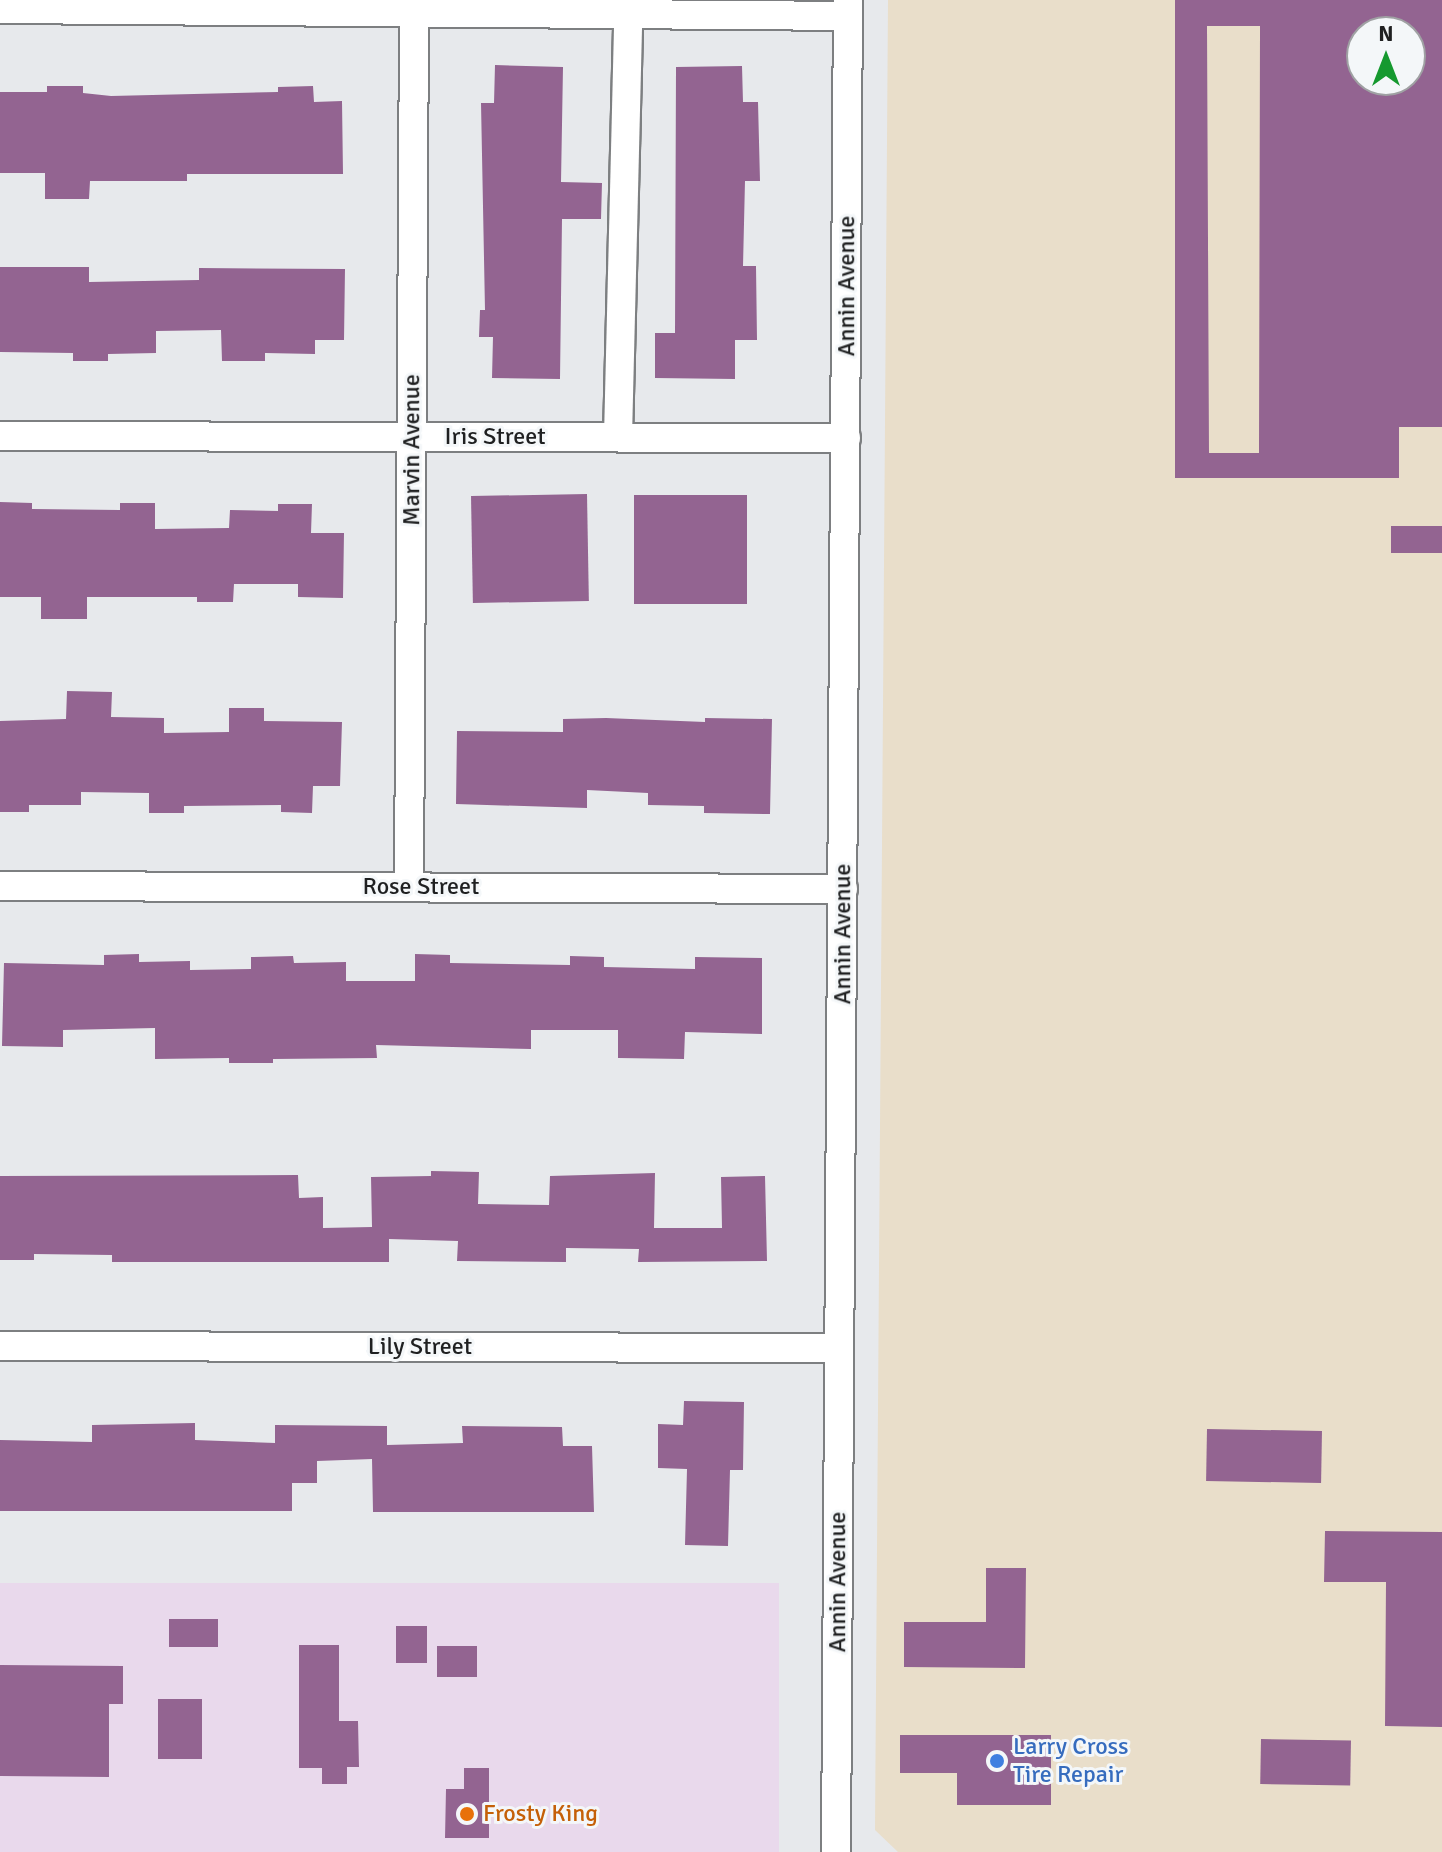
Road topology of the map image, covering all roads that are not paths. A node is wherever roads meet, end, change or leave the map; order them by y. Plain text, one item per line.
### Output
1 (848, 8) edge
2 (0, 9) edge
3 (414, 12) junction
4 (628, 14) junction
5 (0, 436) edge
6 (412, 437) junction
7 (618, 437) junction
8 (846, 438) junction
9 (0, 886) edge
10 (409, 887) junction
11 (843, 889) junction
12 (0, 1346) edge
13 (839, 1348) junction
14 (836, 1852) edge

1 - 4 street
1 - 8 street, Annin Avenue
2 - 3 street
3 - 4 street
3 - 6 street, Marvin Avenue
4 - 7 street
5 - 6 street, Iris Street
6 - 7 street, Iris Street
6 - 10 street, Marvin Avenue
7 - 8 street, Iris Street
8 - 11 street, Annin Avenue
9 - 10 street, Rose Street
10 - 11 street, Rose Street
11 - 13 street, Annin Avenue
12 - 13 street, Lily Street
13 - 14 street, Annin Avenue

